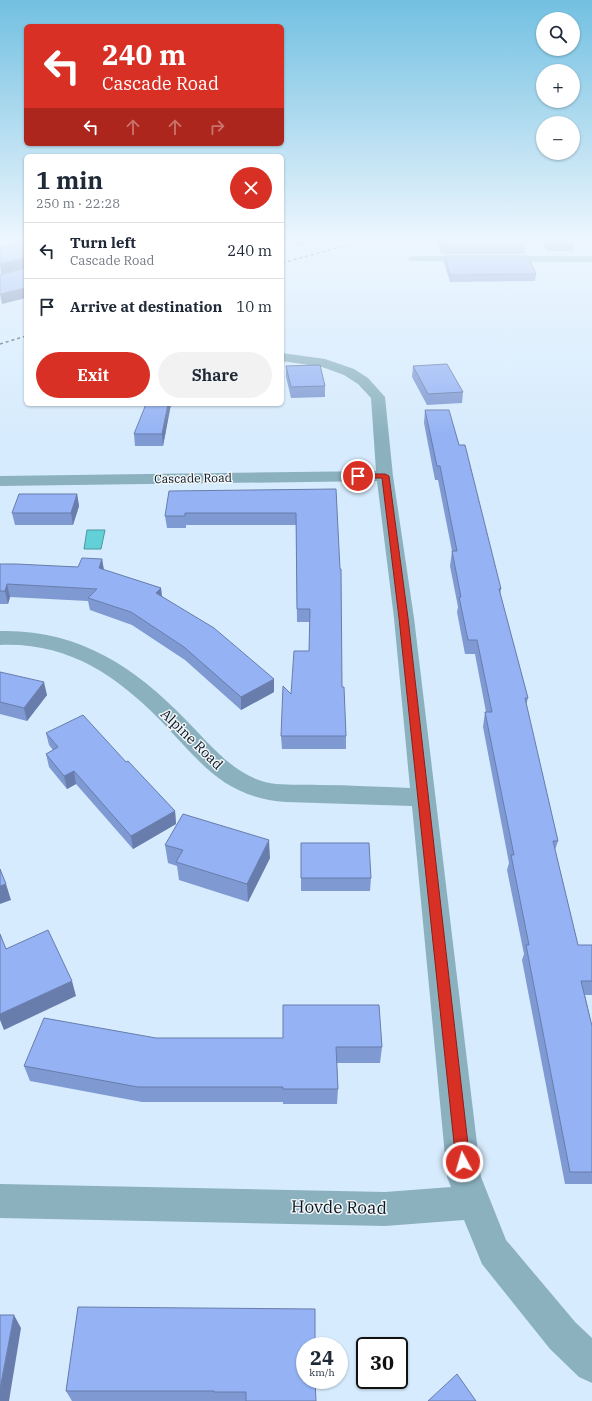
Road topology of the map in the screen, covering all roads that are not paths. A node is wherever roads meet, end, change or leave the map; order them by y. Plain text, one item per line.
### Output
1 (284, 357) edge
2 (385, 476) junction
3 (0, 481) edge
4 (0, 638) edge
5 (422, 797) junction
6 (0, 1201) edge
7 (474, 1202) junction
8 (592, 1364) edge

1 - 2 street
2 - 3 street, Cascade Road
2 - 5 street
4 - 5 street, Alpine Road
5 - 7 street
6 - 7 street, Hovde Road
7 - 8 street

